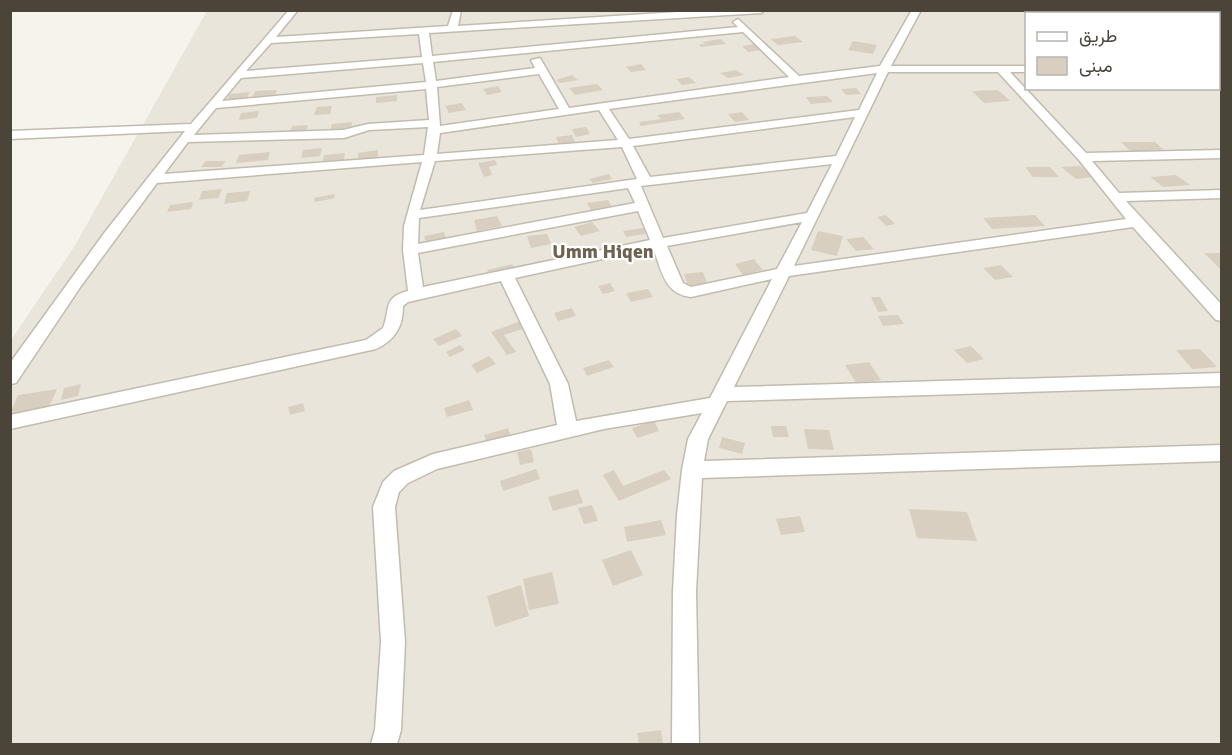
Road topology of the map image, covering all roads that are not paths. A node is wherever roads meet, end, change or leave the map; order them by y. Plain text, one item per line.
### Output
1 (294, 10) edge
2 (457, 10) edge
3 (562, 10) edge
4 (761, 10) edge
5 (917, 10) edge
6 (734, 12) edge
7 (563, 23) junction
8 (745, 28) junction
9 (452, 30) junction
10 (424, 32) junction
11 (267, 40) junction
12 (531, 50) junction
13 (426, 60) junction
14 (884, 69) junction
15 (1001, 69) junction
16 (1025, 69) edge
17 (542, 70) junction
18 (239, 75) junction
19 (797, 79) junction
20 (430, 85) junction
21 (213, 105) junction
22 (603, 108) junction
23 (567, 113) junction
24 (862, 113) junction
25 (195, 127) junction
26 (435, 127) junction
27 (10, 135) edge
28 (185, 139) junction
29 (626, 144) junction
30 (1221, 154) edge
31 (1083, 157) junction
32 (430, 159) junction
33 (842, 159) junction
34 (154, 179) junction
35 (639, 182) junction
36 (1221, 194) edge
37 (1116, 197) junction
38 (643, 206) junction
39 (412, 215) junction
40 (812, 216) junction
41 (1136, 222) junction
42 (658, 243) junction
43 (411, 250) junction
44 (784, 272) junction
45 (506, 274) junction
46 (416, 294) junction
47 (1221, 316) edge
48 (10, 378) edge
49 (1221, 379) edge
50 (718, 399) junction
51 (10, 422) edge
52 (568, 430) junction
53 (1221, 453) edge
54 (692, 470) junction
55 (384, 744) edge
56 (686, 744) edge

1 - 11 street
2 - 9 street
3 - 7 street
4 - 6 street
5 - 14 street
6 - 7 street
6 - 8 street
7 - 9 street
8 - 12 street
8 - 19 street
9 - 10 street
10 - 11 street
10 - 13 street
11 - 18 street
12 - 13 street
12 - 17 street
13 - 18 street
13 - 20 street
14 - 15 street
14 - 19 street
14 - 24 street
15 - 16 street
15 - 31 street
17 - 20 street
17 - 23 street
18 - 21 street
19 - 22 street
20 - 21 street
20 - 26 street
21 - 25 street
22 - 23 street
22 - 29 street
23 - 26 street
24 - 29 street
24 - 33 street
25 - 27 street
25 - 28 street
26 - 28 street
26 - 32 street
28 - 34 street
29 - 32 street
29 - 35 street
30 - 31 street
31 - 37 street
32 - 34 street
32 - 39 street
33 - 35 street
33 - 40 street
34 - 48 street
35 - 38 street
35 - 39 street
36 - 37 street
37 - 41 street
38 - 42 street
38 - 43 street
39 - 43 street
40 - 42 street
40 - 44 street
41 - 44 street
41 - 47 street
42 - 44 street
42 - 45 street
43 - 46 street
44 - 50 street
45 - 46 street
45 - 52 street
46 - 51 street
49 - 50 street
50 - 52 street
50 - 54 street
52 - 55 street
53 - 54 street
54 - 56 street

